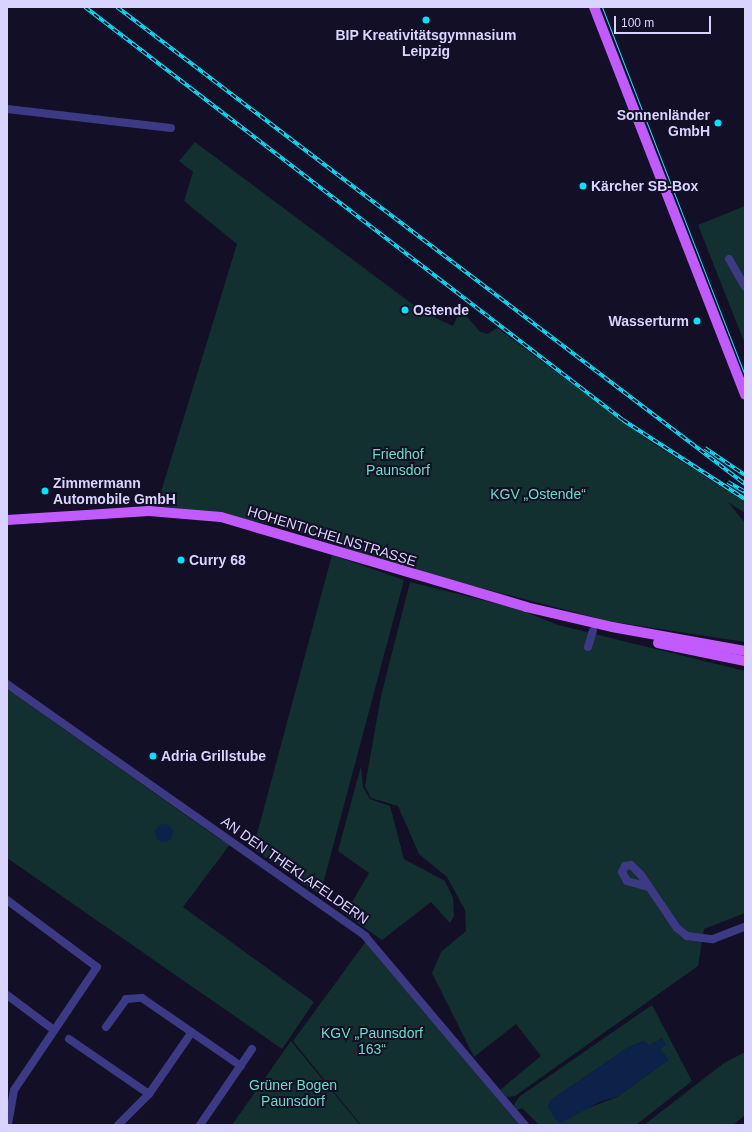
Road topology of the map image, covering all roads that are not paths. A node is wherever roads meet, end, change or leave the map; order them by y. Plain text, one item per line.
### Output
1 (594, 7) edge
2 (7, 108) edge
3 (170, 128) dead end
4 (729, 259) dead end
5 (745, 287) edge
6 (745, 395) edge
7 (7, 520) edge
8 (526, 607) junction
9 (593, 631) junction
10 (588, 647) dead end
11 (745, 651) edge
12 (745, 660) edge
13 (7, 684) edge
14 (648, 887) dead end
15 (8, 902) edge
16 (745, 927) edge
17 (7, 995) edge
18 (106, 1027) dead end
19 (54, 1030) junction
20 (192, 1032) junction
21 (69, 1039) dead end
22 (252, 1049) dead end
23 (241, 1066) junction
24 (149, 1094) junction
25 (8, 1108) edge
26 (8, 1125) edge
27 (118, 1125) edge
28 (200, 1125) edge
29 (525, 1125) edge

1 - 6 main road
2 - 3 street
4 - 5 street
7 - 8 main road, HOHENTICHELNSTRASSE
8 - 9 main road, HOHENTICHELNSTRASSE
8 - 11 main road, HOHENTICHELNSTRASSE
9 - 10 street
9 - 12 main road, HOHENTICHELNSTRASSE
13 - 29 street, AN DEN THEKLAFELDERN
14 - 16 street
15 - 19 street
17 - 19 street
18 - 20 street
19 - 25 street
20 - 23 street
20 - 24 street
21 - 24 street
22 - 23 street
23 - 28 street
24 - 27 street
25 - 26 street

